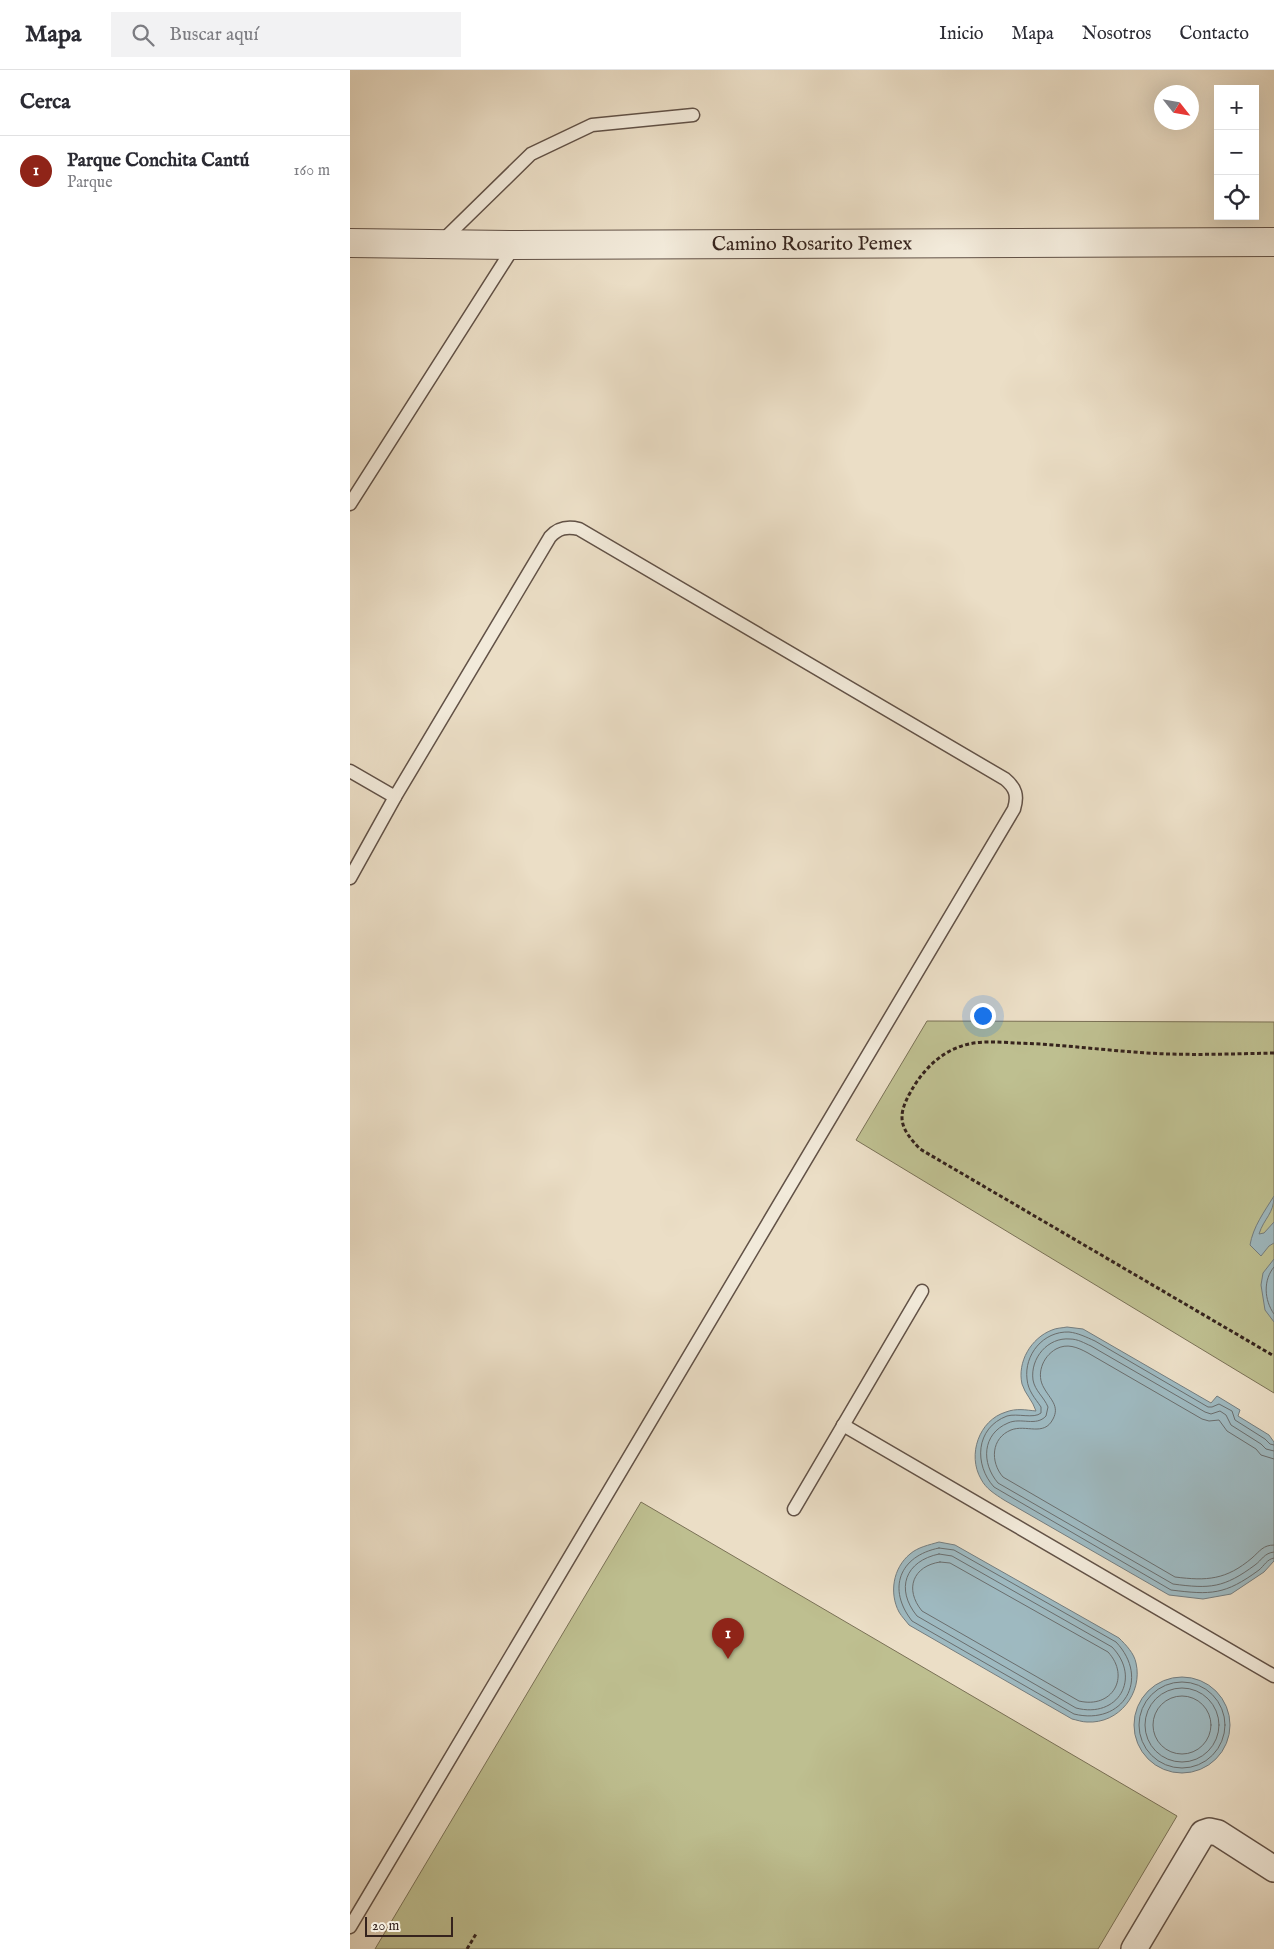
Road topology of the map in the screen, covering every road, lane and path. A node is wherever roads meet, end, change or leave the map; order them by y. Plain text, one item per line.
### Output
1 (693, 115) dead end
2 (350, 242) edge
3 (1274, 242) edge
4 (439, 244) junction
5 (514, 245) junction
6 (350, 504) edge
7 (350, 771) edge
8 (395, 797) junction
9 (350, 878) edge
10 (1274, 1053) edge
11 (922, 1291) dead end
12 (1274, 1356) edge
13 (843, 1426) junction
14 (794, 1509) dead end
15 (1274, 1676) edge
16 (1274, 1869) edge
17 (350, 1927) edge
18 (476, 1934) dead end
19 (467, 1949) edge
20 (1134, 1949) edge

1 - 4 lane
2 - 4 street, Camino Rosarito Pemex
3 - 5 street, Camino Rosarito Pemex
4 - 5 street, Camino Rosarito Pemex
5 - 6 lane
7 - 8 lane
8 - 9 lane
8 - 17 lane
10 - 12 path
11 - 13 lane
13 - 14 lane
13 - 15 lane
16 - 20 street
18 - 19 path

